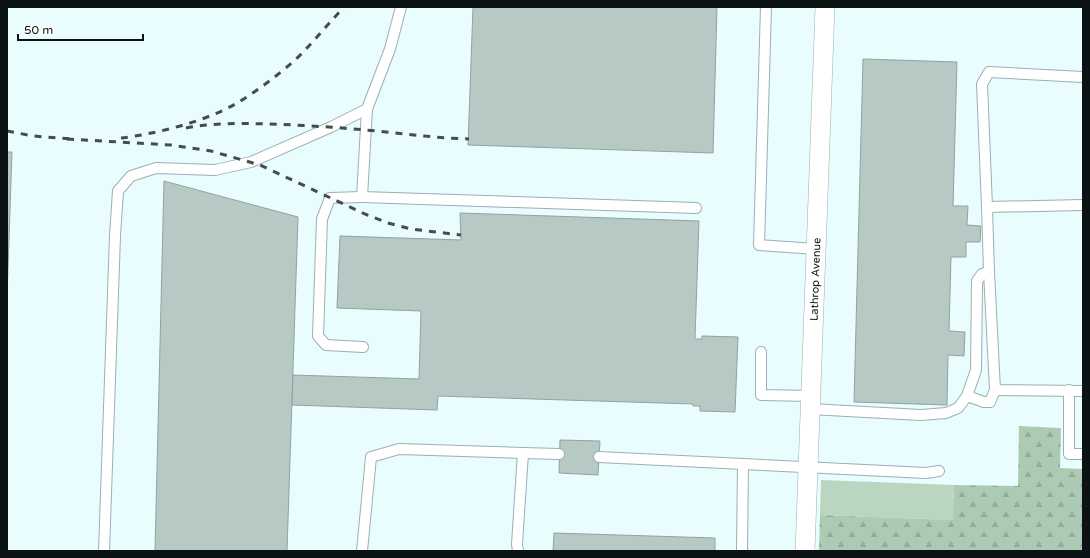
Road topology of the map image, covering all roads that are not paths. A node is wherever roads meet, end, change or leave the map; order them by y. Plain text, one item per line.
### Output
1 (401, 7) edge
2 (766, 7) edge
3 (825, 7) edge
4 (1083, 77) edge
5 (367, 108) junction
6 (362, 198) junction
7 (1083, 205) edge
8 (987, 207) junction
9 (696, 208) dead end
10 (816, 249) junction
11 (989, 272) junction
12 (363, 347) dead end
13 (761, 352) dead end
14 (995, 390) junction
15 (1069, 390) junction
16 (1083, 391) edge
17 (968, 396) junction
18 (810, 402) junction
19 (523, 453) junction
20 (559, 454) dead end
21 (1083, 454) edge
22 (599, 457) dead end
23 (743, 464) junction
24 (808, 467) junction
25 (939, 471) dead end
26 (104, 551) edge
27 (362, 551) edge
28 (518, 551) edge
29 (742, 551) edge
30 (805, 551) edge

1 - 5 lane
2 - 10 lane
3 - 10 street, Lathrop Avenue
4 - 8 lane
5 - 6 lane
5 - 26 lane
6 - 9 lane
6 - 12 lane
7 - 8 lane
8 - 11 lane
10 - 18 street, Lathrop Avenue
11 - 14 lane
11 - 17 lane
13 - 18 lane
14 - 15 lane
14 - 17 lane
15 - 16 lane
15 - 21 lane
17 - 18 lane
18 - 24 street, Lathrop Avenue
19 - 20 lane
19 - 27 lane
19 - 28 lane
22 - 23 lane
23 - 24 lane
23 - 29 lane
24 - 25 lane
24 - 30 street, Lathrop Avenue

